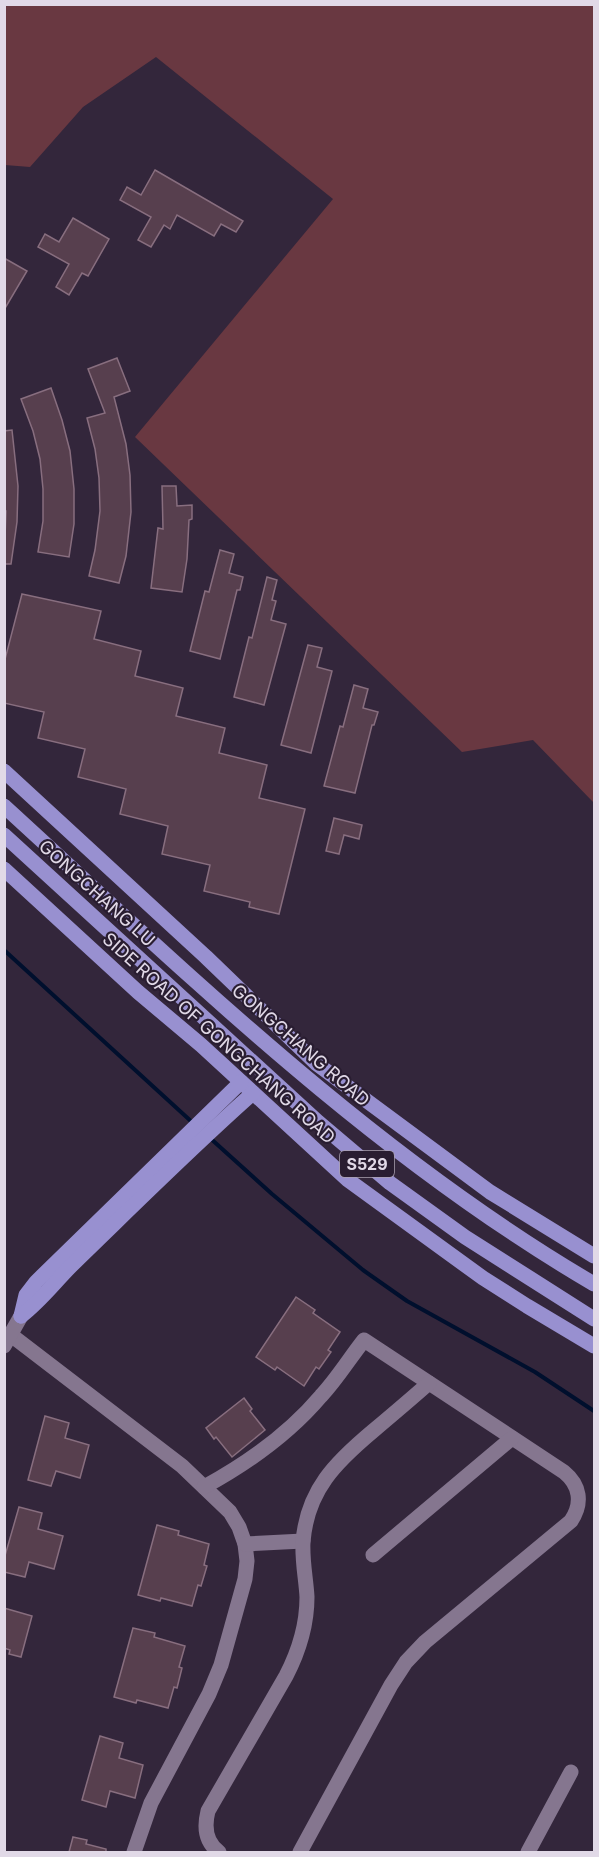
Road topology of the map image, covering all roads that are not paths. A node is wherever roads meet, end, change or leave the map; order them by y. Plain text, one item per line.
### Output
1 (4, 771) edge
2 (4, 806) edge
3 (4, 835) edge
4 (4, 869) edge
5 (162, 980) junction
6 (262, 1038) junction
7 (201, 1046) junction
8 (317, 1064) junction
9 (241, 1082) junction
10 (253, 1093) junction
11 (220, 1113) junction
12 (594, 1256) edge
13 (594, 1284) edge
14 (21, 1316) joint
15 (594, 1318) edge
16 (8, 1340) edge
17 (594, 1346) edge
18 (429, 1383) junction
19 (513, 1438) junction
20 (204, 1487) junction
21 (303, 1541) junction
22 (245, 1544) junction
23 (373, 1555) dead end
24 (571, 1772) dead end
25 (134, 1852) edge
26 (219, 1852) edge
27 (300, 1852) edge
28 (528, 1852) edge

1 - 8 main road
2 - 6 main road, GONGCHANG ROAD / S529
3 - 5 main road, GONGCHANG LU / S529
4 - 7 main road, SIDE ROAD OF GONGCHANG ROAD
5 - 7 main road
5 - 15 main road, S529
6 - 8 main road
6 - 13 main road, GONGCHANG ROAD / S529
7 - 9 main road, SIDE ROAD OF GONGCHANG ROAD
8 - 12 main road
9 - 10 main road, SIDE ROAD OF GONGCHANG ROAD
9 - 11 main road
10 - 11 main road
10 - 17 main road, SIDE ROAD OF GONGCHANG ROAD
11 - 14 main road
14 - 16 street
16 - 20 street
18 - 19 street
18 - 20 street
18 - 21 street
19 - 23 street
19 - 27 street
20 - 22 street
21 - 22 street
21 - 26 street
22 - 25 street
24 - 28 street

